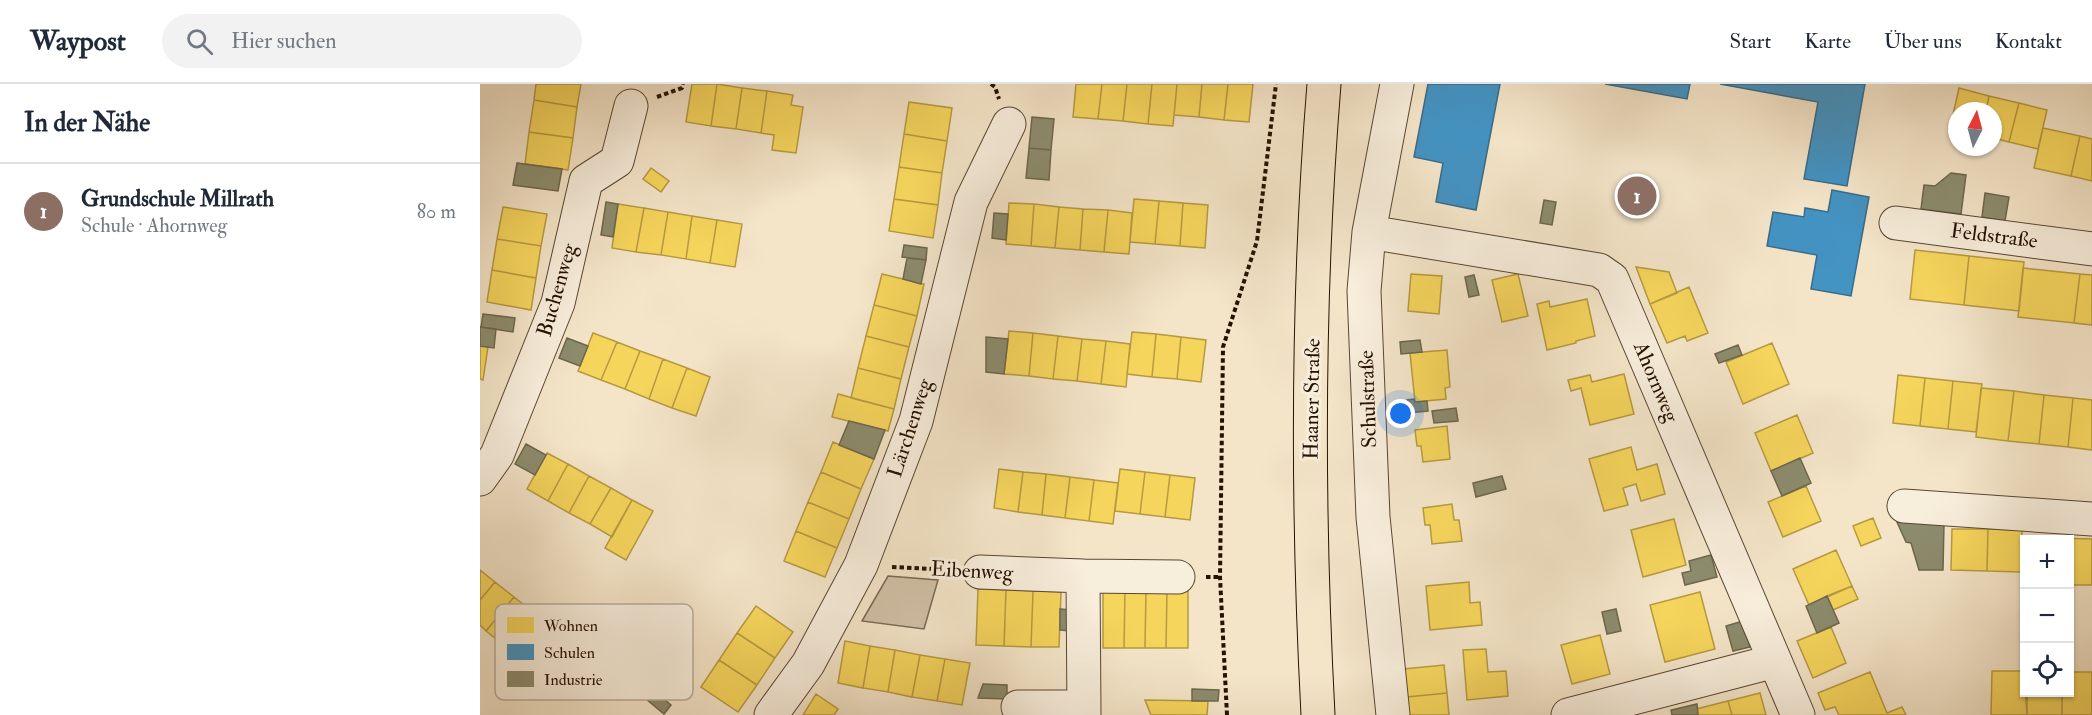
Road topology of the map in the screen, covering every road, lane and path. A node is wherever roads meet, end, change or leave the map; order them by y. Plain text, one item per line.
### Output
1 (1276, 84) edge
2 (1324, 84) edge
3 (1397, 84) edge
4 (631, 106) dead end
5 (1010, 124) dead end
6 (1896, 223) dead end
7 (1369, 232) junction
8 (2092, 249) edge
9 (480, 479) edge
10 (1904, 506) dead end
11 (2092, 519) edge
12 (861, 565) junction
13 (980, 572) joint
14 (1083, 576) junction
15 (1179, 577) dead end
16 (1775, 661) junction
17 (1018, 706) dead end
18 (1084, 711) edge
19 (771, 715) edge
20 (1227, 715) edge
21 (1318, 715) edge
22 (1394, 715) edge
23 (1568, 715) edge
24 (1798, 715) edge

1 - 20 path
2 - 21 main road, Haaner Straße
3 - 7 street, Schulstraße
4 - 9 street, Buchenweg
5 - 12 street, Lärchenweg
6 - 8 street, Feldstraße
7 - 16 street, Ahornweg
7 - 22 street, Schulstraße
10 - 11 street
12 - 13 path, Eibenweg
12 - 19 street, Lärchenweg
13 - 14 street, Eibenweg
14 - 15 street, Eibenweg
14 - 18 street
16 - 23 street
16 - 24 street, Ahornweg
17 - 18 street

